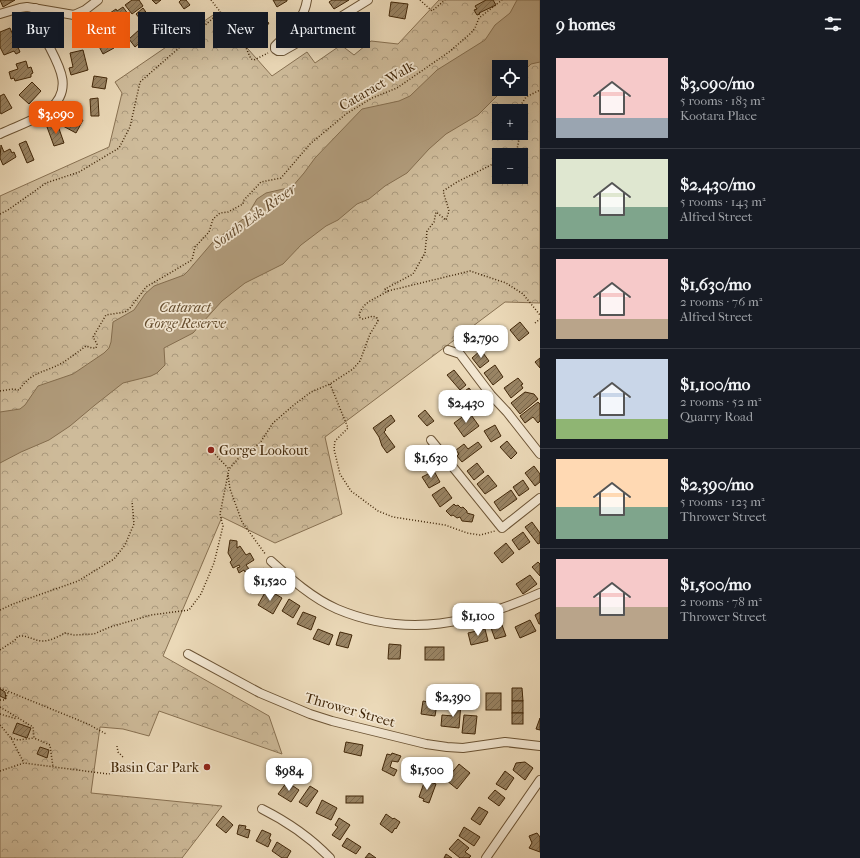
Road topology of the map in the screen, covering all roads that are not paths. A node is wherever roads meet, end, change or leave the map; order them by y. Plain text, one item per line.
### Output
1 (98, 0) edge
2 (307, 0) edge
3 (368, 0) edge
4 (35, 8) junction
5 (0, 14) edge
6 (0, 134) edge
7 (448, 350) dead end
8 (431, 440) dead end
9 (540, 454) edge
10 (540, 498) edge
11 (271, 561) road end
12 (540, 593) edge
13 (188, 654) dead end
14 (540, 746) edge
15 (540, 780) edge
16 (262, 809) dead end
17 (330, 858) edge
18 (486, 858) edge

1 - 4 street
2 - 3 street
4 - 5 street
4 - 6 street
7 - 9 street
8 - 10 street
11 - 12 street
13 - 14 street, Thrower Street
15 - 18 street
16 - 17 street

